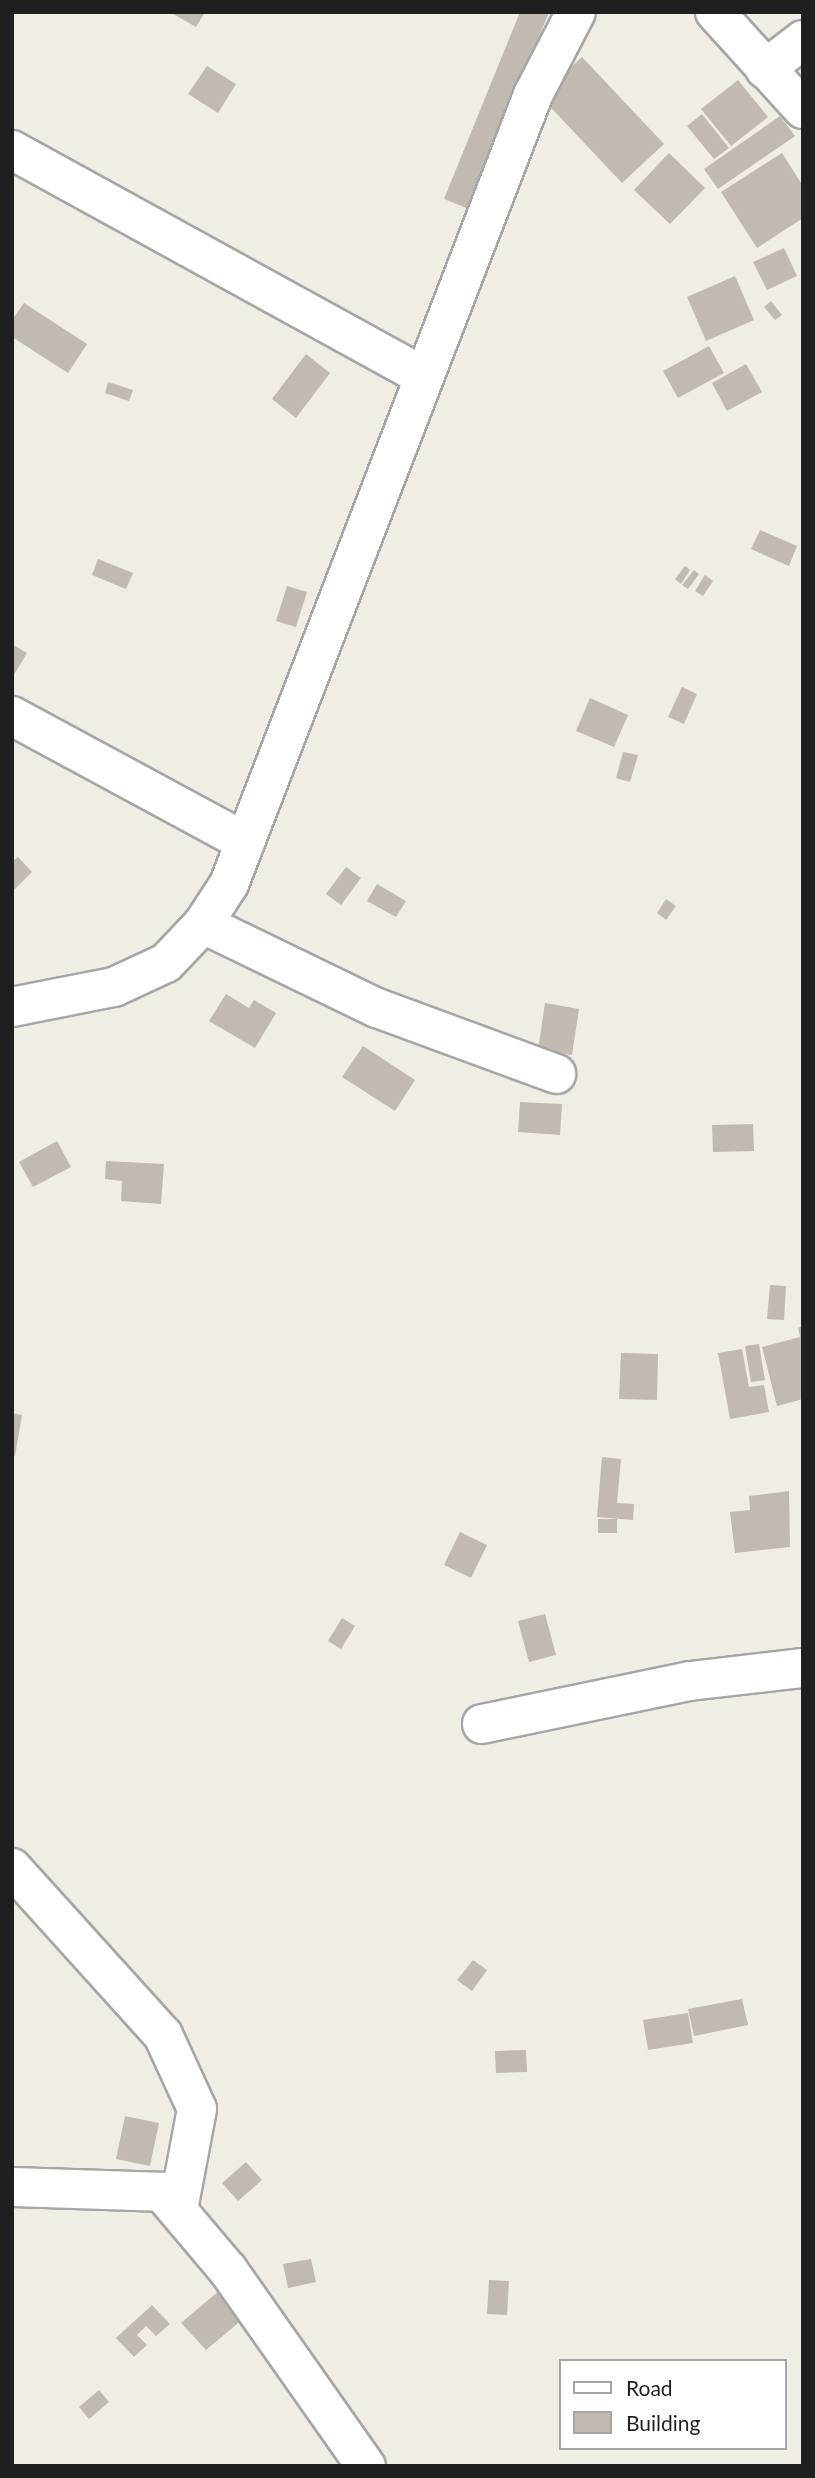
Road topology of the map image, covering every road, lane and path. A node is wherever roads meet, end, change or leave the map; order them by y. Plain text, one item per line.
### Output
1 (576, 12) edge
2 (715, 12) edge
3 (803, 40) edge
4 (765, 69) junction
5 (803, 108) edge
6 (12, 150) edge
7 (423, 376) junction
8 (12, 716) edge
9 (244, 842) junction
10 (204, 924) junction
11 (12, 1007) edge
12 (556, 1074) dead end
13 (803, 1668) edge
14 (482, 1724) dead end
15 (12, 1868) edge
16 (12, 2188) edge
17 (178, 2210) junction
18 (366, 2466) edge

1 - 7 street
2 - 4 street
3 - 4 street
4 - 5 street
6 - 7 street
7 - 9 street
8 - 9 street
9 - 10 street
10 - 11 street
10 - 12 street
13 - 14 street
15 - 17 street
16 - 17 street
17 - 18 street

